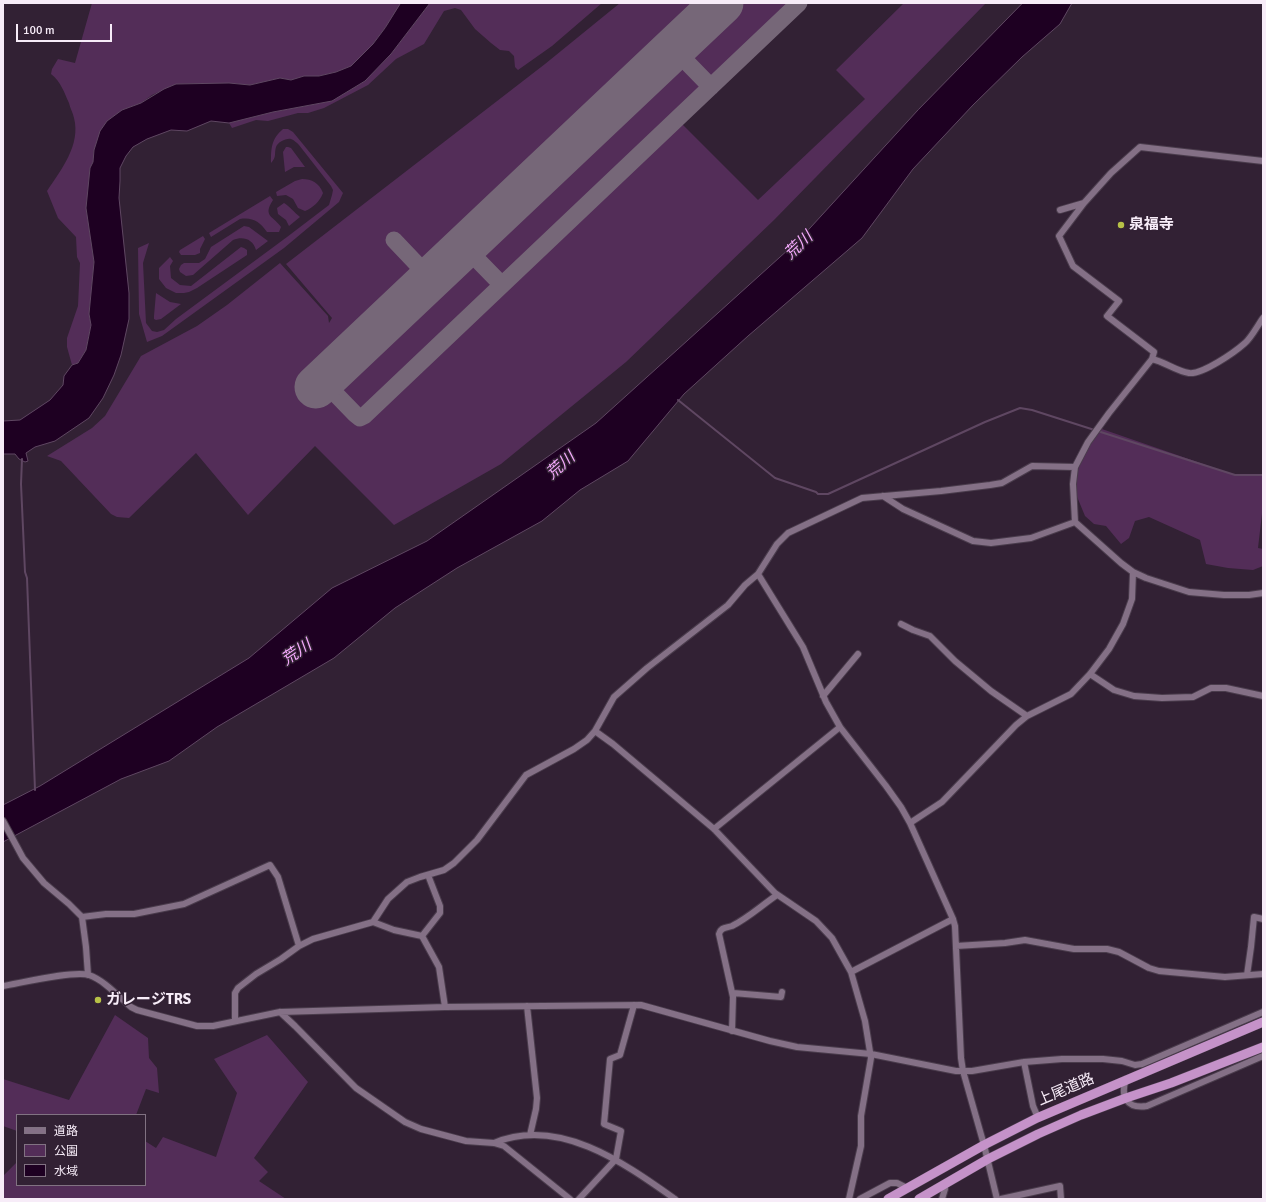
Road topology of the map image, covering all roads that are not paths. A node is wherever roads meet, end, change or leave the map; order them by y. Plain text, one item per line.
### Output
1 (1263, 161) edge
2 (1084, 203) junction
3 (1060, 210) dead end
4 (1263, 318) edge
5 (1152, 359) junction
6 (1075, 468) junction
7 (883, 496) junction
8 (1076, 522) junction
9 (1133, 572) junction
10 (758, 574) junction
11 (1263, 593) edge
12 (901, 624) dead end
13 (858, 654) dead end
14 (1090, 674) junction
15 (824, 696) junction
16 (1263, 696) edge
17 (1027, 716) junction
18 (840, 727) junction
19 (595, 731) junction
20 (3, 821) edge
21 (910, 823) junction
22 (714, 829) junction
23 (428, 875) junction
24 (777, 895) junction
25 (82, 917) junction
26 (953, 919) junction
27 (1263, 919) edge
28 (373, 922) junction
29 (422, 936) junction
30 (299, 946) junction
31 (956, 946) junction
32 (851, 972) junction
33 (88, 974) junction
34 (1263, 974) edge
35 (1247, 975) junction
36 (3, 986) edge
37 (782, 992) dead end
38 (732, 993) junction
39 (634, 1005) junction
40 (527, 1006) junction
41 (445, 1007) junction
42 (280, 1012) junction
43 (1263, 1012) edge
44 (234, 1021) junction
45 (1263, 1022) edge
46 (732, 1031) junction
47 (1263, 1047) edge
48 (871, 1054) junction
49 (1263, 1056) edge
50 (1024, 1062) junction
51 (963, 1072) junction
52 (1126, 1079) junction
53 (1124, 1098) junction
54 (1036, 1113) dead end
55 (530, 1135) junction
56 (494, 1143) junction
57 (984, 1144) junction
58 (616, 1159) junction
59 (988, 1159) junction
60 (944, 1184) junction
61 (907, 1188) junction
62 (570, 1199) edge
63 (579, 1199) edge
64 (675, 1199) edge
65 (849, 1199) edge
66 (860, 1199) edge
67 (888, 1199) edge
68 (919, 1199) edge
69 (942, 1199) edge
70 (997, 1199) edge
71 (1001, 1199) edge
72 (1061, 1199) edge

1 - 2 street
2 - 3 street
2 - 5 street
4 - 5 street
5 - 6 street
6 - 7 street
6 - 8 street
7 - 8 street
7 - 10 street
8 - 9 street
9 - 11 street
9 - 14 street
10 - 15 street
10 - 19 street
12 - 17 street
13 - 15 street
14 - 16 street
14 - 17 street
15 - 18 street
17 - 21 street
18 - 21 street
18 - 22 street
19 - 22 street
19 - 23 street
20 - 25 street
21 - 26 street
22 - 24 street
23 - 28 street
23 - 29 street
24 - 32 street
24 - 38 street
25 - 30 street
25 - 33 street
26 - 31 street
26 - 32 street
27 - 35 street
28 - 29 street
28 - 30 street
29 - 41 street
30 - 44 street
31 - 35 street
31 - 51 street
32 - 48 street
33 - 36 street
33 - 44 street
34 - 35 street
37 - 38 street
38 - 46 street
39 - 40 street
39 - 46 street
39 - 58 street
40 - 41 street
40 - 55 street
41 - 42 street
42 - 44 street
42 - 56 street
43 - 50 street
45 - 52 highway, 上尾道路
46 - 48 street
47 - 53 highway, 上尾道路
48 - 51 street
48 - 65 street
49 - 53 street
50 - 51 street
50 - 54 street
51 - 57 street
52 - 53 street
52 - 57 highway, 上尾道路
53 - 59 highway, 上尾道路
55 - 56 street
55 - 58 street
56 - 62 street
57 - 59 street
57 - 61 highway, 上尾道路
58 - 63 street
58 - 64 street
59 - 60 highway, 上尾道路
59 - 70 street
60 - 68 highway, 上尾道路
60 - 69 street
61 - 66 street
61 - 67 highway, 上尾道路
71 - 72 street

